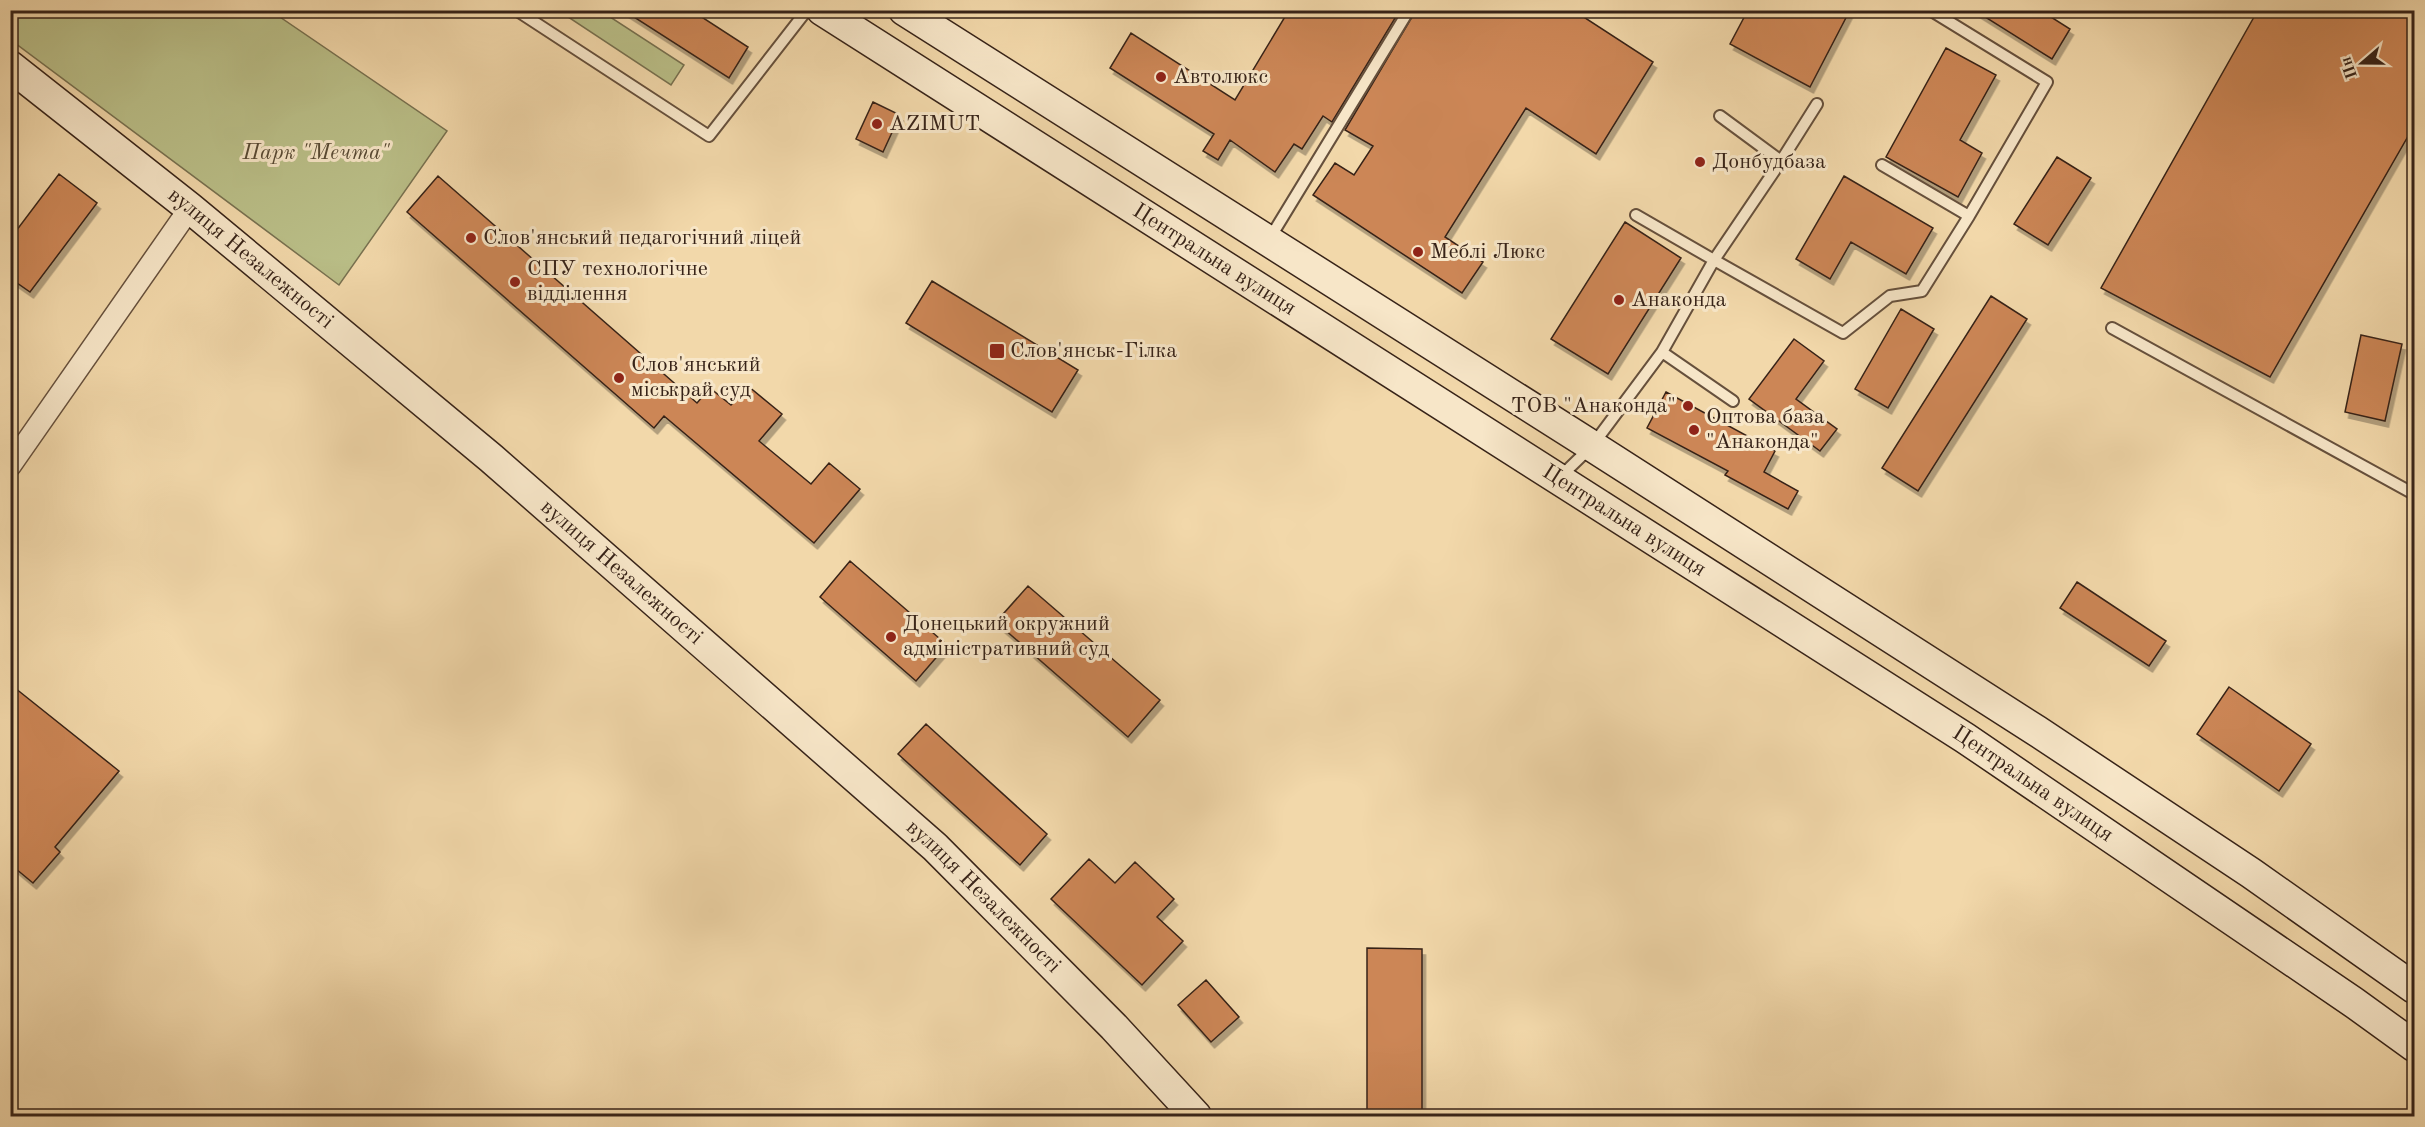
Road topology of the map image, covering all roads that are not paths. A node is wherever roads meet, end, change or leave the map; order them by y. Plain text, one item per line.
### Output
1 (516, 10) edge
2 (807, 10) edge
3 (822, 10) edge
4 (904, 10) edge
5 (1409, 10) edge
6 (1930, 10) edge
7 (10, 66) edge
8 (1817, 104) dead end
9 (1720, 116) dead end
10 (1781, 161) junction
11 (1882, 165) dead end
12 (190, 208) junction
13 (1636, 215) dead end
14 (1970, 216) junction
15 (1269, 241) junction
16 (1714, 260) junction
17 (2112, 328) dead end
18 (1662, 352) junction
19 (1733, 401) dead end
20 (1592, 446) junction
21 (10, 466) edge
22 (1558, 479) junction
23 (2415, 494) edge
24 (2415, 988) edge
25 (2415, 1047) edge
26 (1196, 1116) edge

1 - 2 lane
3 - 22 street, Центральна вулиця
4 - 15 street, Центральна вулиця
5 - 15 lane
6 - 14 lane
7 - 12 street, вулиця Незалежності
8 - 10 lane
9 - 10 lane
10 - 16 lane
11 - 14 lane
12 - 21 street
12 - 26 street, вулиця Незалежності
13 - 16 lane
14 - 16 lane
15 - 20 street, Центральна вулиця
16 - 18 lane
17 - 23 lane
18 - 19 lane
18 - 20 lane
20 - 22 lane
20 - 24 street, Центральна вулиця
22 - 25 street, Центральна вулиця

